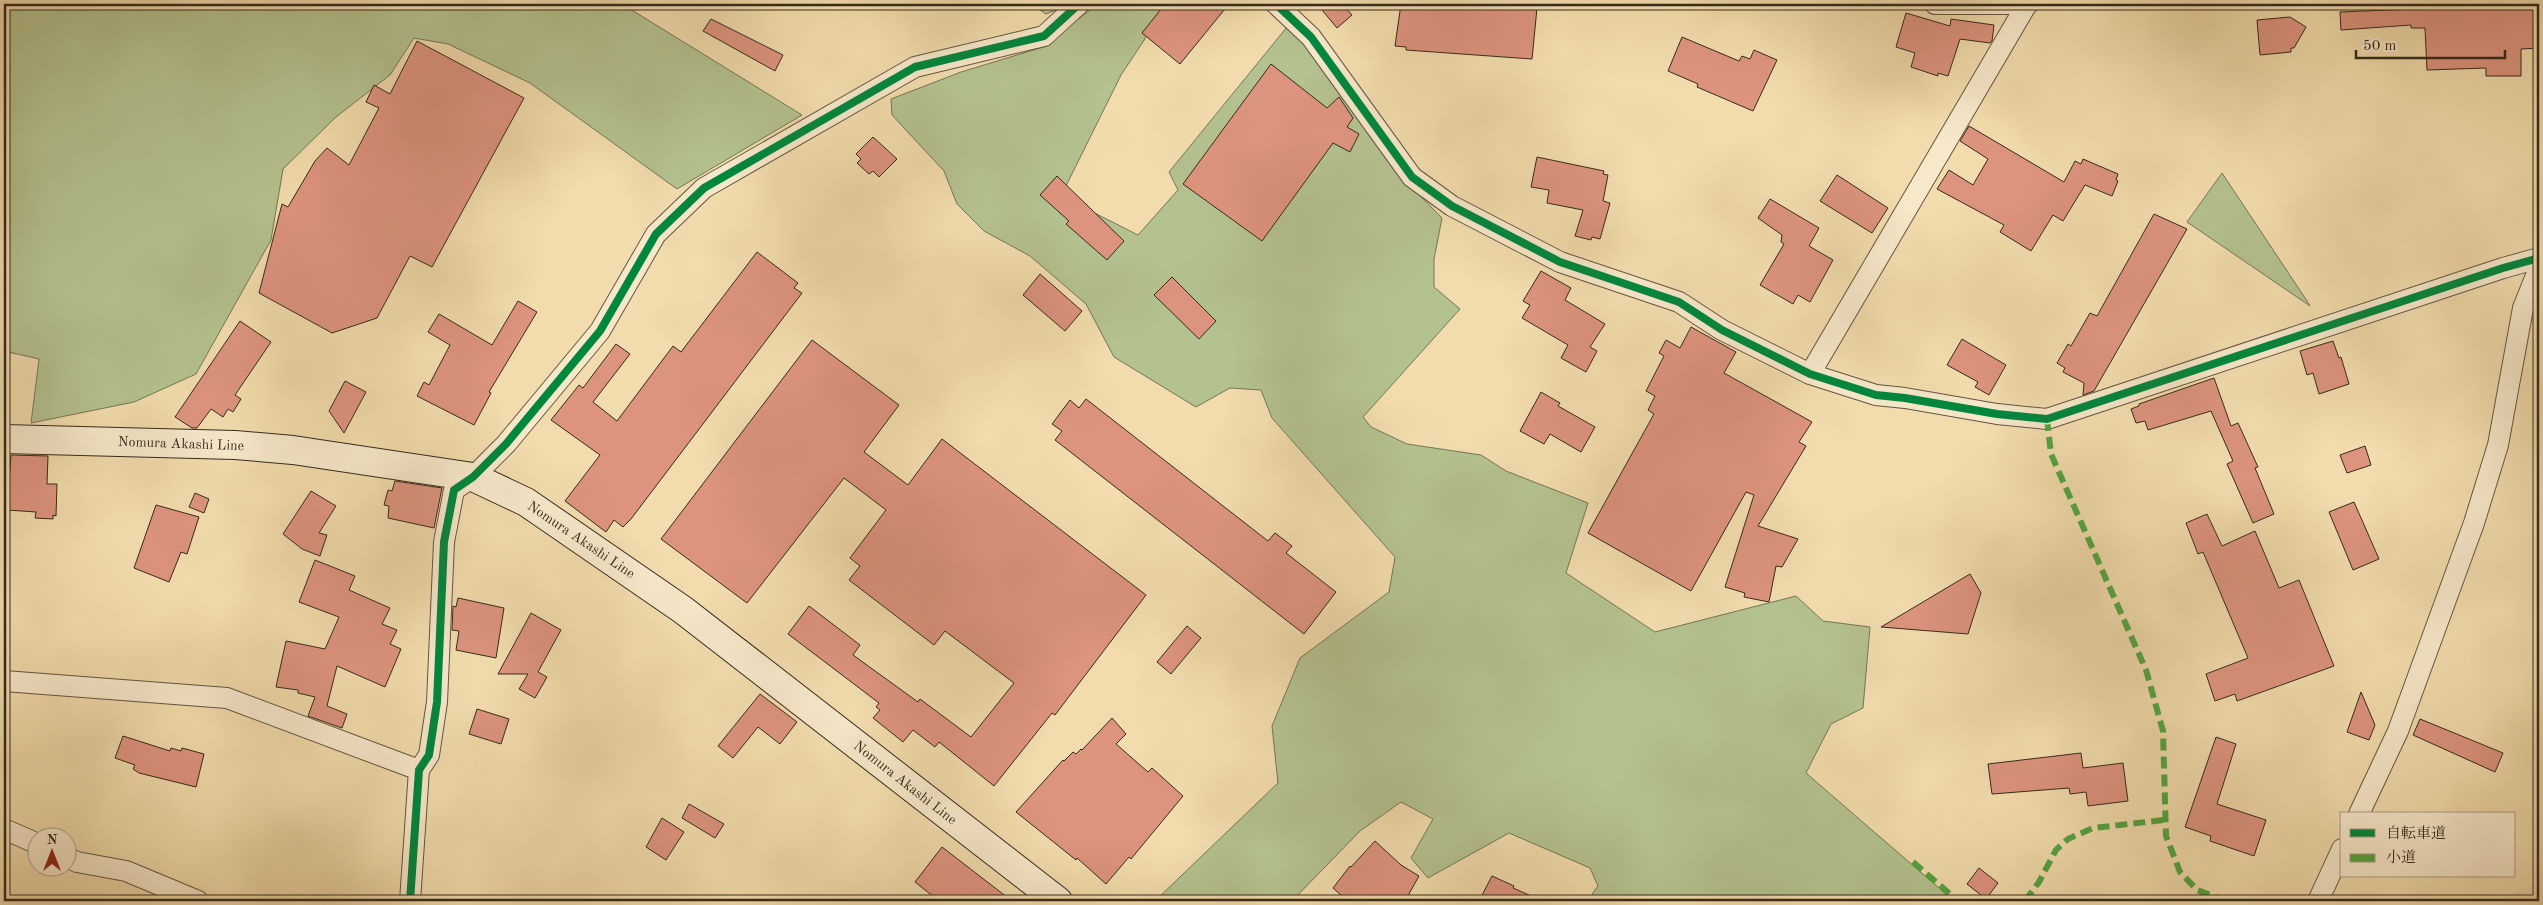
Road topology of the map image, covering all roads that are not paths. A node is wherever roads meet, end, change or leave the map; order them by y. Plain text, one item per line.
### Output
1 (1079, 4) edge
2 (1276, 4) edge
3 (1935, 4) edge
4 (2027, 4) edge
5 (2539, 258) edge
6 (2539, 268) edge
7 (1810, 374) junction
8 (4, 440) edge
9 (474, 477) junction
10 (4, 681) edge
11 (419, 770) junction
12 (2360, 812) edge
13 (4, 829) edge
14 (28, 840) edge
15 (2340, 853) edge
16 (78, 862) edge
17 (198, 901) edge
18 (410, 901) edge
19 (1058, 901) edge
20 (2318, 901) edge

1 - 9 street
2 - 7 street
3 - 4 street
4 - 7 street
5 - 7 street
6 - 12 street
8 - 9 main road, Nomura Akashi Line
9 - 11 street
9 - 19 main road, Nomura Akashi Line
10 - 11 street
11 - 18 street
13 - 14 street
15 - 20 street
16 - 17 street

